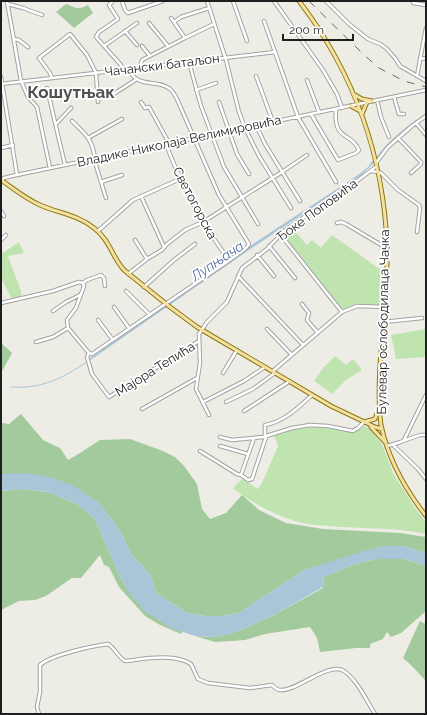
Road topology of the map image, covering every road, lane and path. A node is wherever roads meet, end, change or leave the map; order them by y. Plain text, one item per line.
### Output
1 (113, 1) edge
2 (122, 1) edge
3 (163, 1) edge
4 (207, 1) edge
5 (233, 1) edge
6 (274, 1) edge
7 (299, 1) edge
8 (326, 1) edge
9 (425, 1) edge
10 (7, 3) edge
11 (413, 3) dead end
12 (426, 5) edge
13 (209, 8) junction
14 (42, 15) dead end
15 (171, 18) dead end
16 (264, 21) dead end
17 (174, 22) junction
18 (137, 23) dead end
19 (148, 23) dead end
20 (214, 24) junction
21 (426, 28) edge
22 (125, 31) junction
23 (426, 33) edge
24 (185, 38) junction
25 (14, 39) junction
26 (246, 41) dead end
27 (137, 45) dead end
28 (104, 46) junction
29 (142, 46) dead end
30 (168, 46) junction
31 (28, 47) dead end
32 (275, 52) junction
33 (150, 56) junction
34 (225, 58) junction
35 (426, 58) edge
36 (420, 59) junction
37 (189, 62) junction
38 (142, 67) junction
39 (128, 69) junction
40 (122, 70) junction
41 (96, 73) junction
42 (256, 76) dead end
43 (417, 76) junction
44 (1, 78) edge
45 (52, 78) junction
46 (137, 79) junction
47 (307, 80) dead end
48 (21, 81) junction
49 (426, 81) edge
50 (216, 83) dead end
51 (2, 84) edge
52 (47, 88) dead end
53 (196, 90) junction
54 (426, 90) edge
55 (112, 95) dead end
56 (355, 96) junction
57 (394, 97) junction
58 (377, 100) junction
59 (372, 101) junction
60 (98, 102) dead end
61 (141, 102) dead end
62 (219, 102) dead end
63 (367, 102) junction
64 (358, 104) junction
65 (352, 105) junction
66 (71, 108) dead end
67 (342, 108) junction
68 (336, 109) junction
69 (319, 112) junction
70 (362, 113) junction
71 (311, 114) junction
72 (404, 114) dead end
73 (426, 116) edge
74 (298, 117) junction
75 (122, 119) dead end
76 (72, 121) dead end
77 (273, 122) junction
78 (416, 123) junction
79 (55, 124) junction
80 (256, 125) junction
81 (245, 128) junction
82 (229, 131) junction
83 (211, 135) junction
84 (426, 135) edge
85 (389, 137) dead end
86 (88, 138) junction
87 (194, 138) junction
88 (398, 138) junction
89 (168, 144) junction
90 (13, 145) junction
91 (1, 148) edge
92 (307, 155) dead end
93 (94, 159) junction
94 (377, 164) junction
95 (65, 165) junction
96 (50, 168) junction
97 (370, 171) junction
98 (282, 172) junction
99 (378, 172) junction
100 (411, 173) dead end
101 (18, 174) junction
102 (249, 174) dead end
103 (122, 176) dead end
104 (272, 178) junction
105 (180, 179) junction
106 (1, 180) edge
107 (101, 182) junction
108 (336, 182) dead end
109 (140, 196) junction
110 (241, 197) junction
111 (106, 198) dead end
112 (300, 201) dead end
113 (226, 208) junction
114 (291, 208) dead end
115 (1, 211) edge
116 (4, 216) dead end
117 (203, 222) junction
118 (337, 222) dead end
119 (258, 224) dead end
120 (98, 231) junction
121 (418, 232) dead end
122 (280, 234) junction
123 (6, 236) dead end
124 (1, 240) edge
125 (135, 240) dead end
126 (195, 244) dead end
127 (269, 246) junction
128 (164, 247) junction
129 (387, 248) junction
130 (257, 255) junction
131 (147, 258) junction
132 (229, 259) junction
133 (128, 274) junction
134 (238, 276) junction
135 (274, 276) dead end
136 (295, 278) dead end
137 (83, 283) junction
138 (105, 286) dead end
139 (144, 286) junction
140 (126, 291) dead end
141 (81, 294) junction
142 (1, 303) edge
143 (166, 304) junction
144 (302, 304) dead end
145 (114, 307) dead end
146 (385, 307) junction
147 (53, 311) dead end
148 (342, 312) junction
149 (150, 315) junction
150 (422, 318) dead end
151 (98, 320) dead end
152 (383, 322) junction
153 (68, 328) junction
154 (129, 328) junction
155 (201, 330) junction
156 (267, 330) dead end
157 (318, 333) junction
158 (113, 340) junction
159 (199, 341) junction
160 (36, 342) dead end
161 (303, 345) junction
162 (237, 350) junction
163 (89, 353) junction
164 (292, 355) junction
165 (265, 367) junction
166 (274, 372) junction
167 (223, 373) dead end
168 (198, 378) junction
169 (290, 381) junction
170 (312, 395) junction
171 (426, 395) edge
172 (203, 402) junction
173 (226, 402) dead end
174 (380, 405) junction
175 (142, 409) dead end
176 (244, 411) dead end
177 (209, 415) dead end
178 (364, 422) junction
179 (369, 424) junction
180 (382, 429) junction
181 (426, 435) edge
182 (220, 437) dead end
183 (266, 437) junction
184 (254, 438) junction
185 (402, 441) junction
186 (386, 445) junction
187 (393, 445) junction
188 (220, 446) dead end
189 (200, 451) dead end
190 (248, 454) junction
191 (242, 475) junction
192 (426, 479) edge
193 (426, 516) edge
194 (39, 714) edge
195 (375, 714) edge

1 - 28 street
2 - 3 street
4 - 13 street
5 - 26 street
6 - 67 street
7 - 56 main road, Булевар ослободилаца Чачка
8 - 43 street
9 - 12 street
10 - 14 street
10 - 25 street
11 - 12 street
13 - 17 street
13 - 20 street
15 - 17 street
16 - 32 street
17 - 24 street
18 - 22 street
19 - 30 street
20 - 24 street
20 - 34 street
21 - 23 street
22 - 27 street
22 - 28 street
23 - 36 street
24 - 30 street
25 - 31 street
25 - 48 street
28 - 40 street
29 - 33 street
30 - 33 street
32 - 34 street, Чачански батаљон
32 - 74 street
33 - 38 street
34 - 37 street, Чачански батаљон
34 - 81 street
35 - 36 street
36 - 43 street
37 - 38 street, Чачански батаљон
37 - 53 street
38 - 39 street, Чачански батаљон
39 - 40 street, Чачански батаљон
39 - 46 street
40 - 41 street, Чачански батаљон
41 - 45 street, Чачански батаљон
41 - 45 street
41 - 60 street
42 - 77 street
43 - 49 street
44 - 51 street
45 - 48 street, Чачански батаљон
46 - 55 street
46 - 87 street
47 - 69 street
48 - 51 street, Чачански батаљон
48 - 96 street
50 - 53 street
51 - 90 street
52 - 79 street
53 - 83 street
54 - 57 street, Владике Николаја Велимировића
56 - 59 main road
56 - 64 main road, Булевар ослободилаца Чачка
56 - 65 main road
57 - 58 street, Владике Николаја Велимировића
57 - 72 street
58 - 59 street, Владике Николаја Велимировића
58 - 85 street
59 - 63 street, Владике Николаја Велимировића
61 - 89 street, Светогорска
62 - 82 street
63 - 64 street, Владике Николаја Велимировића
63 - 70 main road
64 - 65 street, Владике Николаја Велимировића
64 - 70 main road, Булевар ослободилаца Чачка
65 - 67 street, Владике Николаја Велимировића
65 - 70 main road
66 - 79 street
67 - 68 street, Владике Николаја Велимировића
68 - 69 street, Владике Николаја Велимировића
68 - 71 street
69 - 71 street, Владике Николаја Велимировића
70 - 94 main road, Булевар ослободилаца Чачка
71 - 74 street, Владике Николаја Велимировића
73 - 78 street, Ђоке Поповића
74 - 77 street, Владике Николаја Велимировића
74 - 108 street
75 - 86 street
76 - 86 street
77 - 80 street, Владике Николаја Велимировића
78 - 84 street
78 - 88 street, Ђоке Поповића
79 - 95 street
80 - 81 street, Владике Николаја Велимировића
80 - 98 street
81 - 82 street, Владике Николаја Велимировића
81 - 104 street
82 - 83 street, Владике Николаја Велимировића
82 - 102 street
83 - 87 street, Владике Николаја Велимировића
83 - 110 street
86 - 93 street
87 - 89 street, Владике Николаја Велимировића
87 - 113 street
88 - 94 street, Ђоке Поповића
88 - 100 street
89 - 93 street, Владике Николаја Велимировића
89 - 105 street, Светогорска
90 - 91 street
90 - 101 street
92 - 98 street
93 - 95 street, Владике Николаја Велимировића
93 - 107 street
94 - 97 street, Ђоке Поповића
94 - 99 main road, Булевар ослободилаца Чачка
95 - 96 street, Владике Николаја Велимировића
96 - 101 street, Владике Николаја Велимировића
97 - 99 street
97 - 122 street, Ђоке Поповића
98 - 104 street
98 - 112 street
99 - 121 street
99 - 129 main road, Булевар ослободилаца Чачка
101 - 106 street, Владике Николаја Велимировића
103 - 107 street
104 - 110 street
104 - 114 street
105 - 109 street
105 - 117 street, Светогорска
106 - 120 main road
107 - 111 street
109 - 120 street
109 - 128 street
110 - 113 street
110 - 119 street
113 - 117 street
113 - 132 street
115 - 116 street
117 - 128 street
117 - 132 street, Светогорска
118 - 129 street
120 - 133 main road
122 - 127 street, Ђоке Поповића
122 - 148 street
123 - 124 street
125 - 131 street
126 - 139 street
127 - 130 street, Ђоке Поповића
127 - 136 street
128 - 131 street
129 - 146 main road, Булевар ослободилаца Чачка
130 - 134 street, Ђоке Поповића
130 - 135 street
131 - 133 street
132 - 143 street
133 - 139 main road
134 - 155 street, Ђоке Поповића
134 - 161 street
137 - 138 street
137 - 141 street
137 - 142 street
139 - 143 main road
140 - 149 street
141 - 147 street
141 - 153 street
143 - 149 street
143 - 155 main road
144 - 157 street
145 - 154 street
146 - 148 street
146 - 152 main road, Булевар ослободилаца Чачка
148 - 157 street
149 - 154 street
150 - 152 street
151 - 158 street
152 - 174 main road, Булевар ослободилаца Чачка
153 - 160 street
153 - 163 street
154 - 158 street
155 - 159 street
155 - 162 main road
156 - 164 street
157 - 161 street
158 - 163 street
159 - 163 street, Мајора Тепића
159 - 168 street
161 - 164 street
162 - 165 main road
162 - 167 street
164 - 166 street
165 - 166 main road
165 - 172 street
166 - 169 main road
166 - 173 street
168 - 172 street
168 - 175 street
169 - 170 main road
169 - 176 street
170 - 178 main road
170 - 183 street
171 - 185 street
172 - 177 street
174 - 178 main road
174 - 180 main road, Булевар ослободилаца Чачка
178 - 179 main road
178 - 183 street
179 - 180 main road
179 - 186 main road
180 - 186 main road, Булевар ослободилаца Чачка
181 - 185 street
182 - 184 street
183 - 184 street
183 - 191 street
184 - 190 street
185 - 187 street
186 - 187 street
186 - 193 main road
187 - 192 street
188 - 190 street
189 - 191 street
190 - 191 street
194 - 195 street

